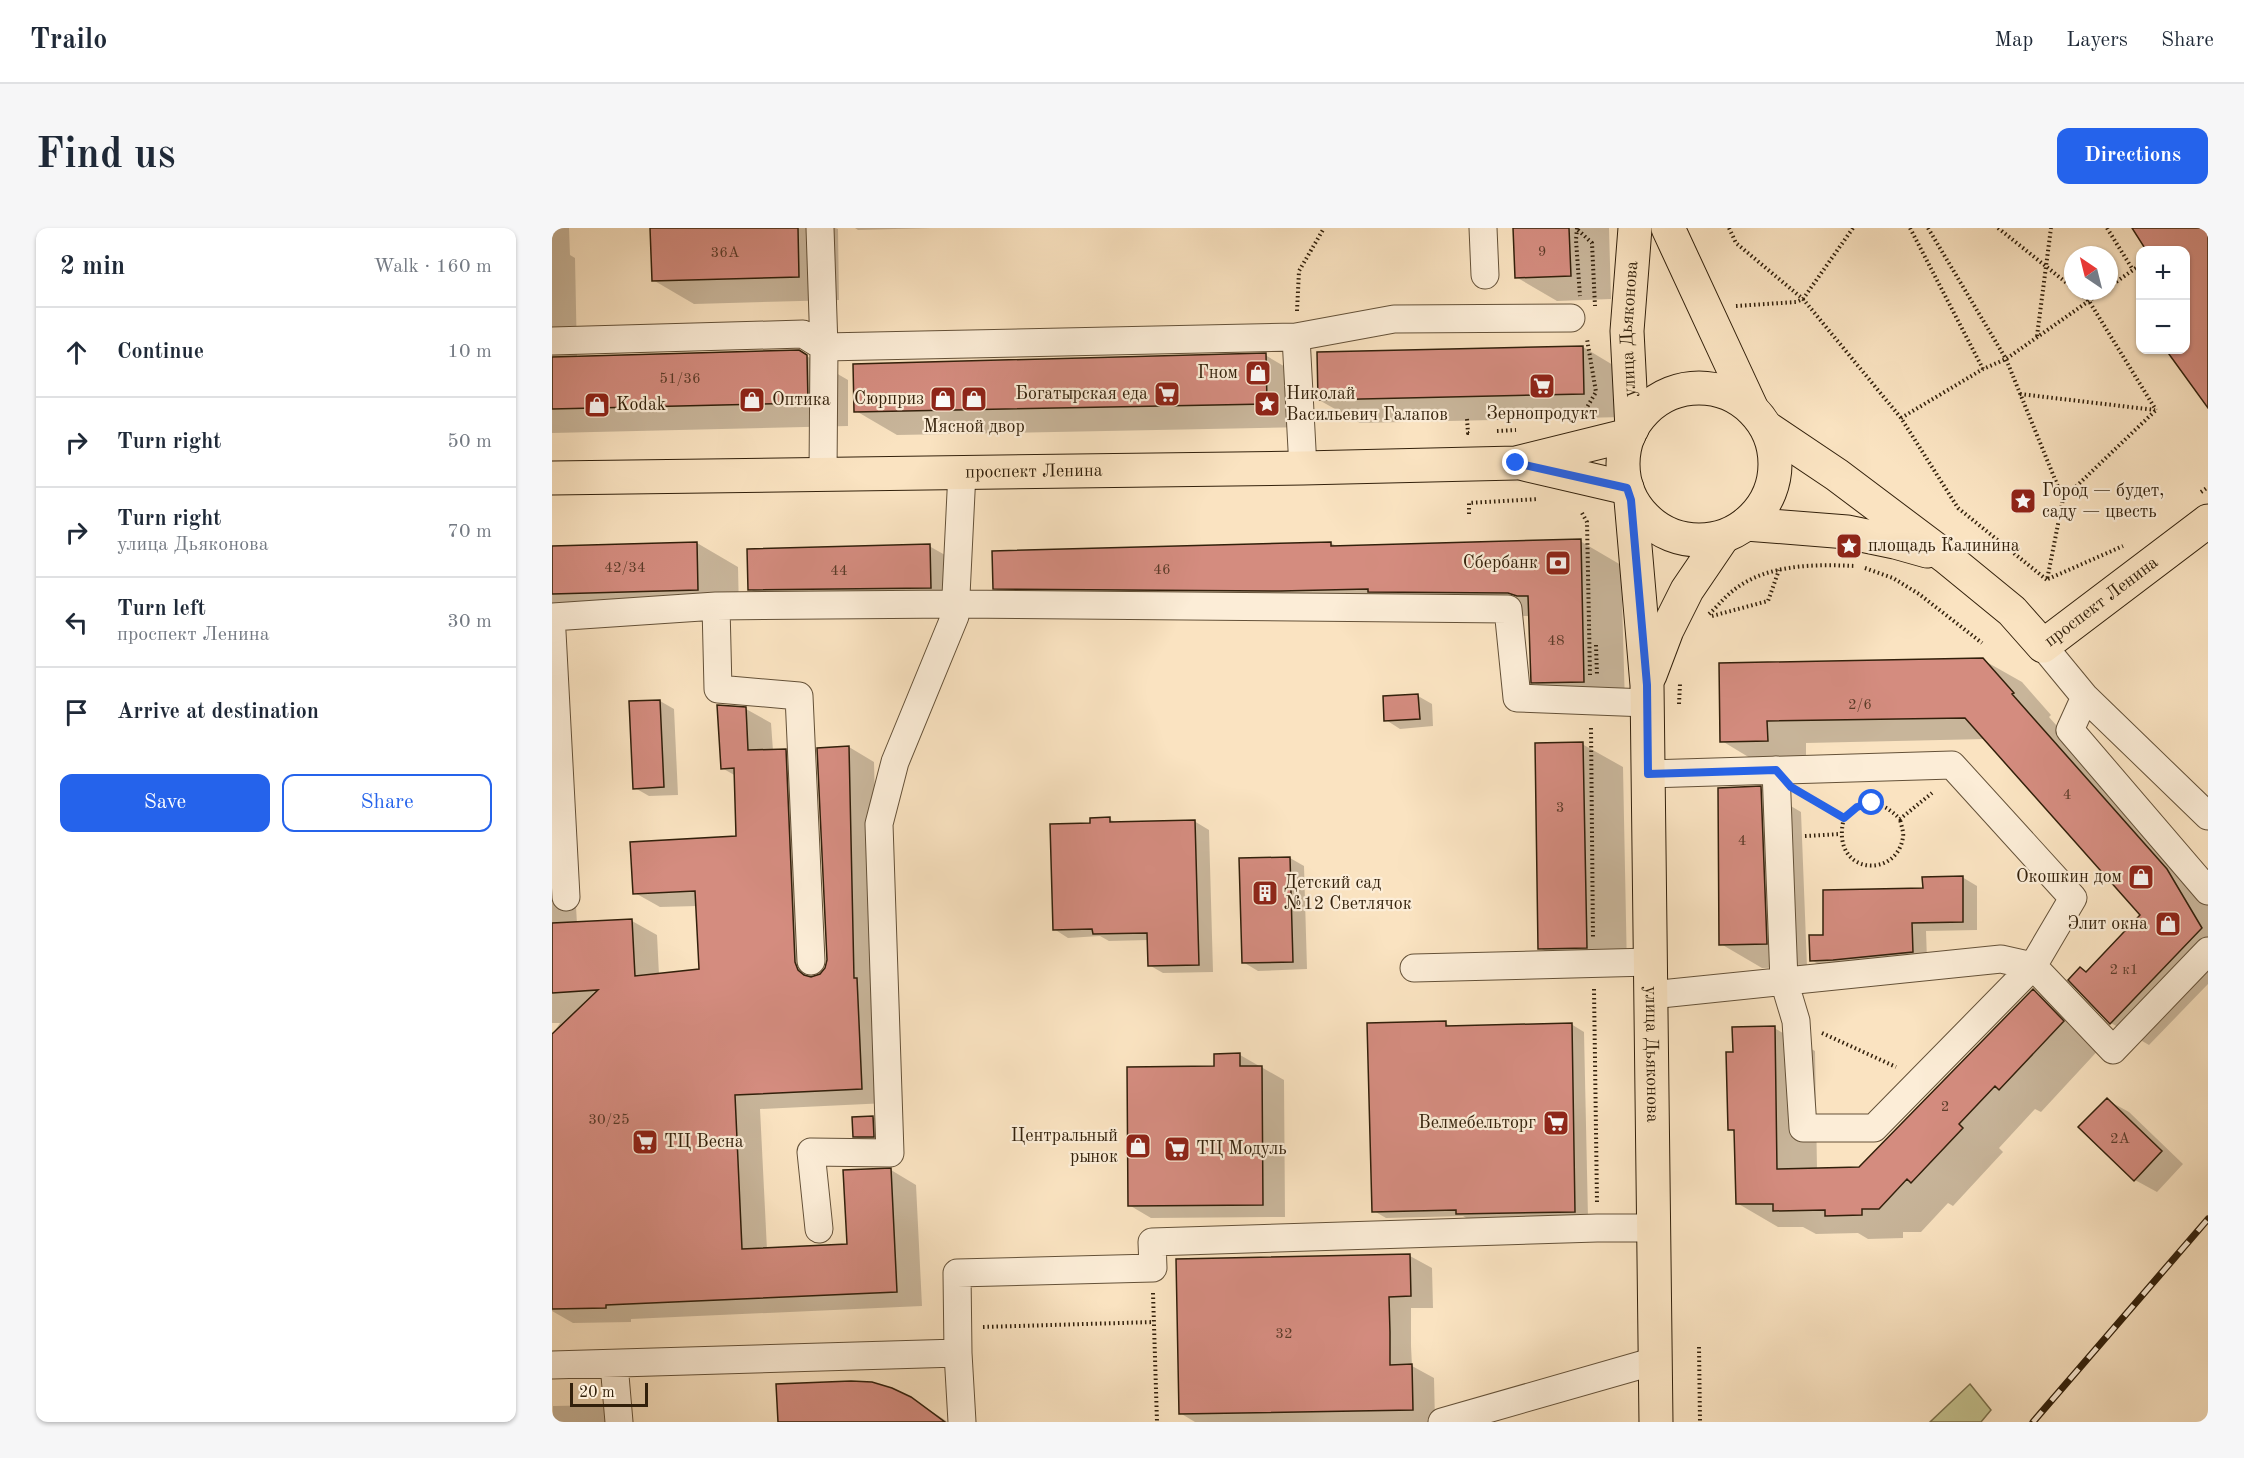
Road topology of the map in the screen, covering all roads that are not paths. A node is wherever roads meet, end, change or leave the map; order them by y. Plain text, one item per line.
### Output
1 (820, 228) edge
2 (1483, 228) edge
3 (1635, 228) edge
4 (1668, 228) edge
5 (1485, 276) dead end
6 (1583, 317) road end
7 (1296, 337) junction
8 (552, 341) edge
9 (824, 347) junction
10 (1759, 418) junction
11 (1630, 432) junction
12 (1516, 463) junction
13 (1303, 468) junction
14 (962, 472) junction
15 (823, 474) junction
16 (552, 478) edge
17 (1629, 494) junction
18 (2204, 507) edge
19 (1735, 531) junction
20 (1946, 557) junction
21 (956, 604) junction
22 (716, 606) junction
23 (552, 616) edge
24 (552, 632) edge
25 (2043, 646) junction
26 (1647, 694) junction
27 (2085, 697) junction
28 (1776, 770) junction
29 (1648, 774) junction
30 (2208, 816) edge
31 (2208, 891) edge
32 (566, 897) dead end
33 (2208, 951) edge
34 (811, 961) dead end
35 (1650, 962) junction
36 (2033, 966) junction
37 (1414, 968) dead end
38 (1784, 981) junction
39 (1651, 995) junction
40 (1653, 1228) junction
41 (819, 1229) dead end
42 (958, 1340) junction
43 (1655, 1361) junction
44 (614, 1364) junction
45 (552, 1365) edge
46 (619, 1422) edge
47 (962, 1422) edge
48 (1442, 1422) edge
49 (1656, 1422) edge

1 - 9 street
2 - 5 street
3 - 11 main road, улица Дьяконова
4 - 10 main road
6 - 7 street
7 - 9 street
7 - 13 street
8 - 9 street
9 - 15 street
10 - 11 main road
10 - 19 main road
10 - 20 main road, проспект Ленина
11 - 12 main road, проспект Ленина
11 - 17 main road
12 - 13 main road, проспект Ленина
12 - 17 main road, проспект Ленина
13 - 14 main road, проспект Ленина
14 - 15 main road, проспект Ленина
14 - 21 street
15 - 16 main road, проспект Ленина
17 - 19 main road
17 - 26 main road, улица Дьяконова
18 - 25 main road, проспект Ленина
19 - 20 main road, проспект Ленина
19 - 26 main road, улица Дьяконова
20 - 25 main road, проспект Ленина
21 - 22 street
21 - 26 street
21 - 41 street
22 - 23 street
22 - 34 street
24 - 32 street
25 - 27 street
26 - 29 main road, улица Дьяконова
27 - 30 street
27 - 31 street
28 - 29 street
28 - 36 street
28 - 38 street
29 - 35 main road, улица Дьяконова
33 - 36 street
35 - 37 street
35 - 39 main road, улица Дьяконова
36 - 38 street
36 - 38 street
38 - 39 street
39 - 40 main road, улица Дьяконова
40 - 42 street
40 - 43 main road, улица Дьяконова
42 - 44 street
42 - 47 street
43 - 48 street
43 - 49 main road, улица Дьяконова
44 - 45 street
44 - 46 street

